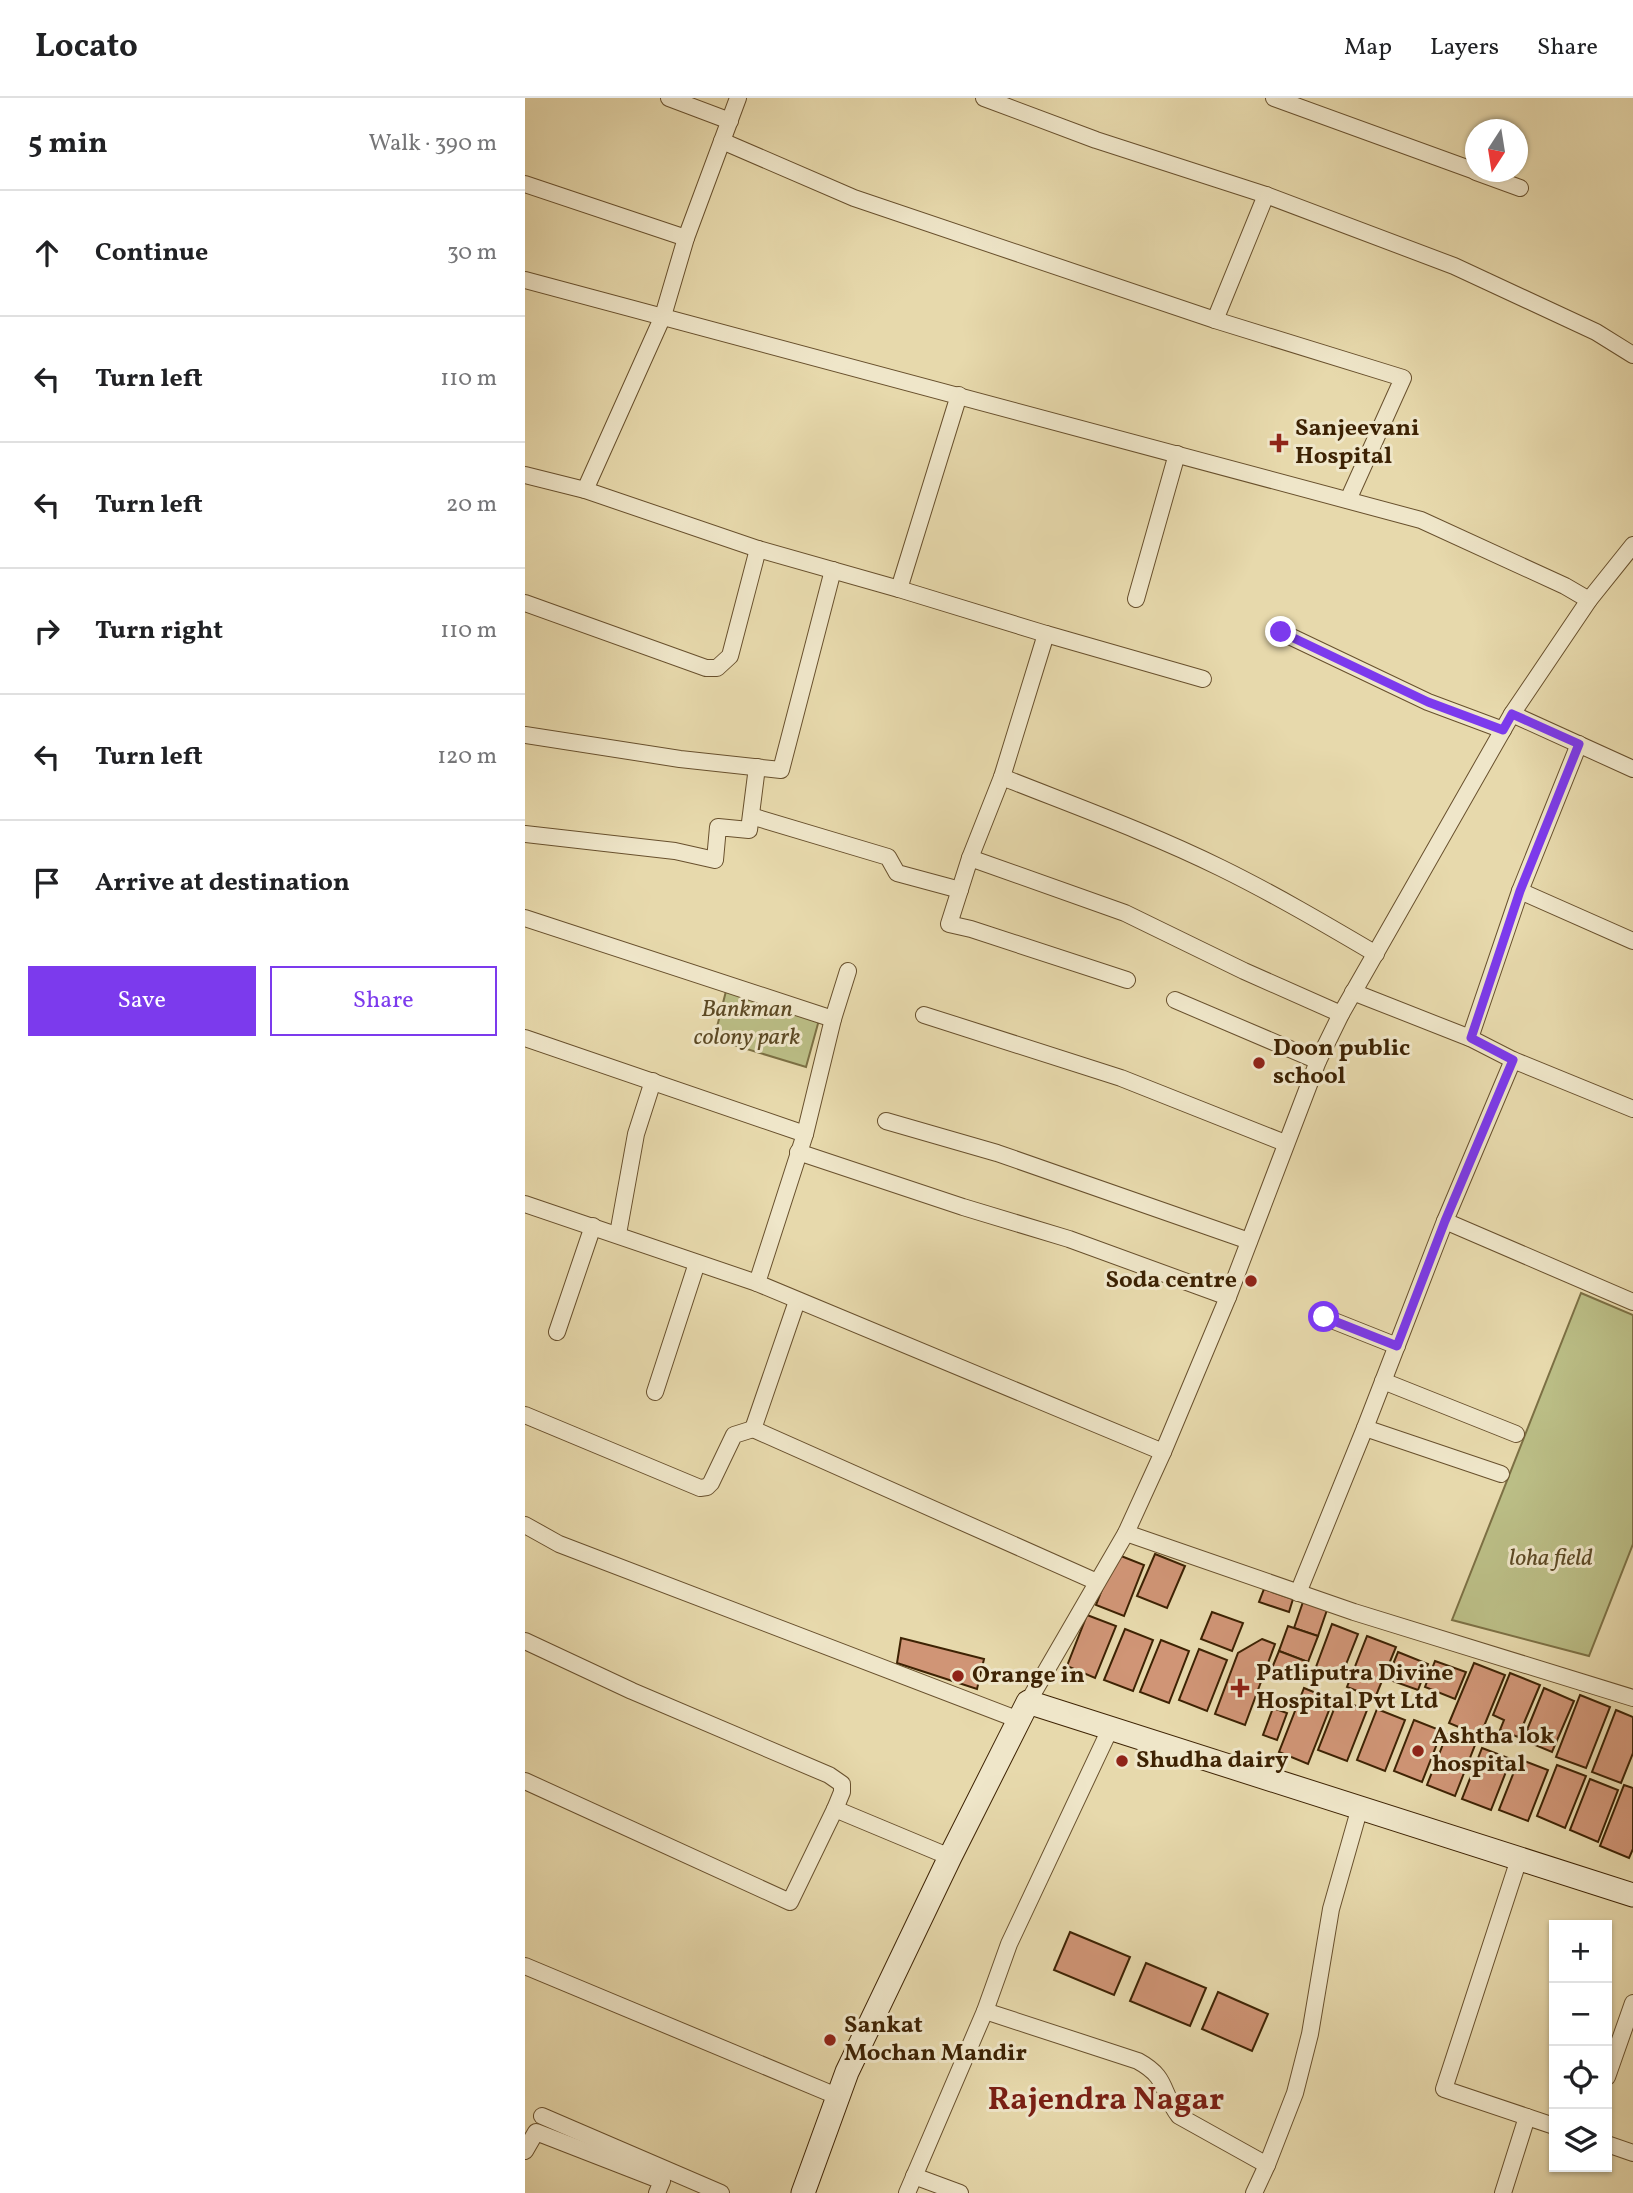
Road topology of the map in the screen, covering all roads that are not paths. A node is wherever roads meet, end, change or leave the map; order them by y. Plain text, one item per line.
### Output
1 (669, 98) edge
2 (738, 98) edge
3 (985, 98) edge
4 (1278, 99) edge
5 (730, 121) junction
6 (722, 141) junction
7 (1465, 167) edge
8 (1504, 182) edge
9 (525, 184) edge
10 (1520, 188) dead end
11 (1266, 195) junction
12 (686, 239) junction
13 (525, 280) edge
14 (663, 316) junction
15 (1215, 320) junction
16 (1633, 355) edge
17 (958, 395) junction
18 (1177, 454) junction
19 (525, 475) edge
20 (586, 490) junction
21 (1348, 500) junction
22 (1633, 545) edge
23 (758, 548) junction
24 (833, 570) junction
25 (898, 589) junction
26 (1136, 599) dead end
27 (1589, 600) junction
28 (525, 603) edge
29 (1281, 632) dead end
30 (1046, 634) junction
31 (1203, 679) dead end
32 (1512, 714) junction
33 (1503, 730) junction
34 (525, 735) edge
35 (1579, 744) junction
36 (757, 767) junction
37 (1633, 769) edge
38 (1002, 777) junction
39 (751, 816) junction
40 (525, 834) edge
41 (970, 858) junction
42 (960, 890) junction
43 (1520, 891) junction
44 (525, 918) edge
45 (1633, 941) edge
46 (1376, 954) junction
47 (848, 971) dead end
48 (1127, 980) dead end
49 (1353, 992) junction
50 (1175, 1000) dead end
51 (1341, 1014) junction
52 (924, 1015) dead end
53 (833, 1019) junction
54 (525, 1038) edge
55 (1471, 1038) junction
56 (1513, 1060) junction
57 (1318, 1061) junction
58 (653, 1081) junction
59 (1633, 1109) edge
60 (886, 1121) dead end
61 (805, 1134) junction
62 (1285, 1143) junction
63 (798, 1152) junction
64 (525, 1204) edge
65 (1445, 1221) junction
66 (593, 1226) junction
67 (618, 1234) junction
68 (1249, 1241) junction
69 (697, 1263) junction
70 (757, 1283) junction
71 (1228, 1297) junction
72 (797, 1301) junction
73 (1633, 1302) edge
74 (1324, 1317) dead end
75 (557, 1332) dead end
76 (1397, 1346) junction
77 (1383, 1381) junction
78 (655, 1392) dead end
79 (525, 1415) edge
80 (1365, 1428) junction
81 (753, 1429) junction
82 (1516, 1434) dead end
83 (1163, 1452) junction
84 (1501, 1474) dead end
85 (525, 1525) edge
86 (1126, 1533) junction
87 (1097, 1582) junction
88 (1298, 1593) junction
89 (525, 1641) edge
90 (1633, 1698) edge
91 (1024, 1711) junction
92 (1111, 1727) junction
93 (525, 1781) edge
94 (1360, 1807) junction
95 (835, 1809) junction
96 (950, 1857) junction
97 (1519, 1859) junction
98 (1633, 1895) edge
99 (525, 1966) edge
100 (1633, 2003) edge
101 (985, 2011) junction
102 (1612, 2063) edge
103 (839, 2097) junction
104 (542, 2116) dead end
105 (1527, 2117) junction
106 (1549, 2124) edge
107 (1612, 2146) edge
108 (525, 2151) edge
109 (1633, 2153) edge
110 (1267, 2165) junction
111 (914, 2176) junction
112 (657, 2193) edge
113 (721, 2193) edge
114 (803, 2193) edge
115 (907, 2193) edge
116 (960, 2193) edge
117 (1254, 2193) edge
118 (1503, 2193) edge

1 - 5 street
2 - 5 street
3 - 11 street
4 - 7 street
5 - 6 street
6 - 12 street
6 - 15 street
8 - 10 street
9 - 12 street
11 - 15 street
11 - 16 street
12 - 14 street
13 - 14 street
14 - 17 street
14 - 20 street
15 - 21 street
17 - 18 street
17 - 25 street
18 - 21 street
18 - 26 street
19 - 20 street
20 - 23 street
21 - 27 street
22 - 27 street
23 - 24 street
23 - 28 street
24 - 25 street
24 - 36 street
25 - 30 street
27 - 32 street
29 - 33 street
30 - 31 street
30 - 38 street
32 - 33 street
32 - 35 street
33 - 46 street
34 - 36 street
35 - 37 street
35 - 43 street
36 - 39 street
38 - 41 street
38 - 46 street
39 - 40 street
39 - 42 street
41 - 42 street
41 - 51 street
42 - 48 street
43 - 45 street
43 - 55 street
44 - 53 street
46 - 49 street
47 - 53 street
49 - 51 street
49 - 55 street
50 - 57 street
51 - 57 street
52 - 62 street
53 - 61 street
54 - 58 street
55 - 56 street
56 - 59 street
56 - 65 street
57 - 62 street
58 - 61 street
58 - 67 street
60 - 68 street
61 - 63 street
62 - 68 street
63 - 70 street
63 - 71 street
64 - 66 street
65 - 73 street
65 - 76 street
66 - 67 street
66 - 75 street
67 - 69 street
68 - 71 street
69 - 70 street
69 - 78 street
70 - 72 street
71 - 83 street
72 - 81 street
72 - 83 street
74 - 76 street
76 - 77 street
77 - 80 street
77 - 82 street
79 - 81 street
80 - 84 street
80 - 88 street
81 - 87 street
83 - 86 street
85 - 91 street
86 - 87 street
86 - 88 street
87 - 91 street
88 - 90 street
89 - 95 street
91 - 92 street
91 - 96 street
92 - 94 street
92 - 101 street
93 - 95 street
94 - 97 street
94 - 110 street
95 - 96 street
96 - 103 street
97 - 98 street
97 - 105 street
99 - 103 street
100 - 102 street
101 - 110 street
101 - 111 street
103 - 114 street
104 - 113 street
105 - 106 street
105 - 118 street
107 - 109 street
108 - 112 street
110 - 117 street
111 - 115 street
111 - 116 street

